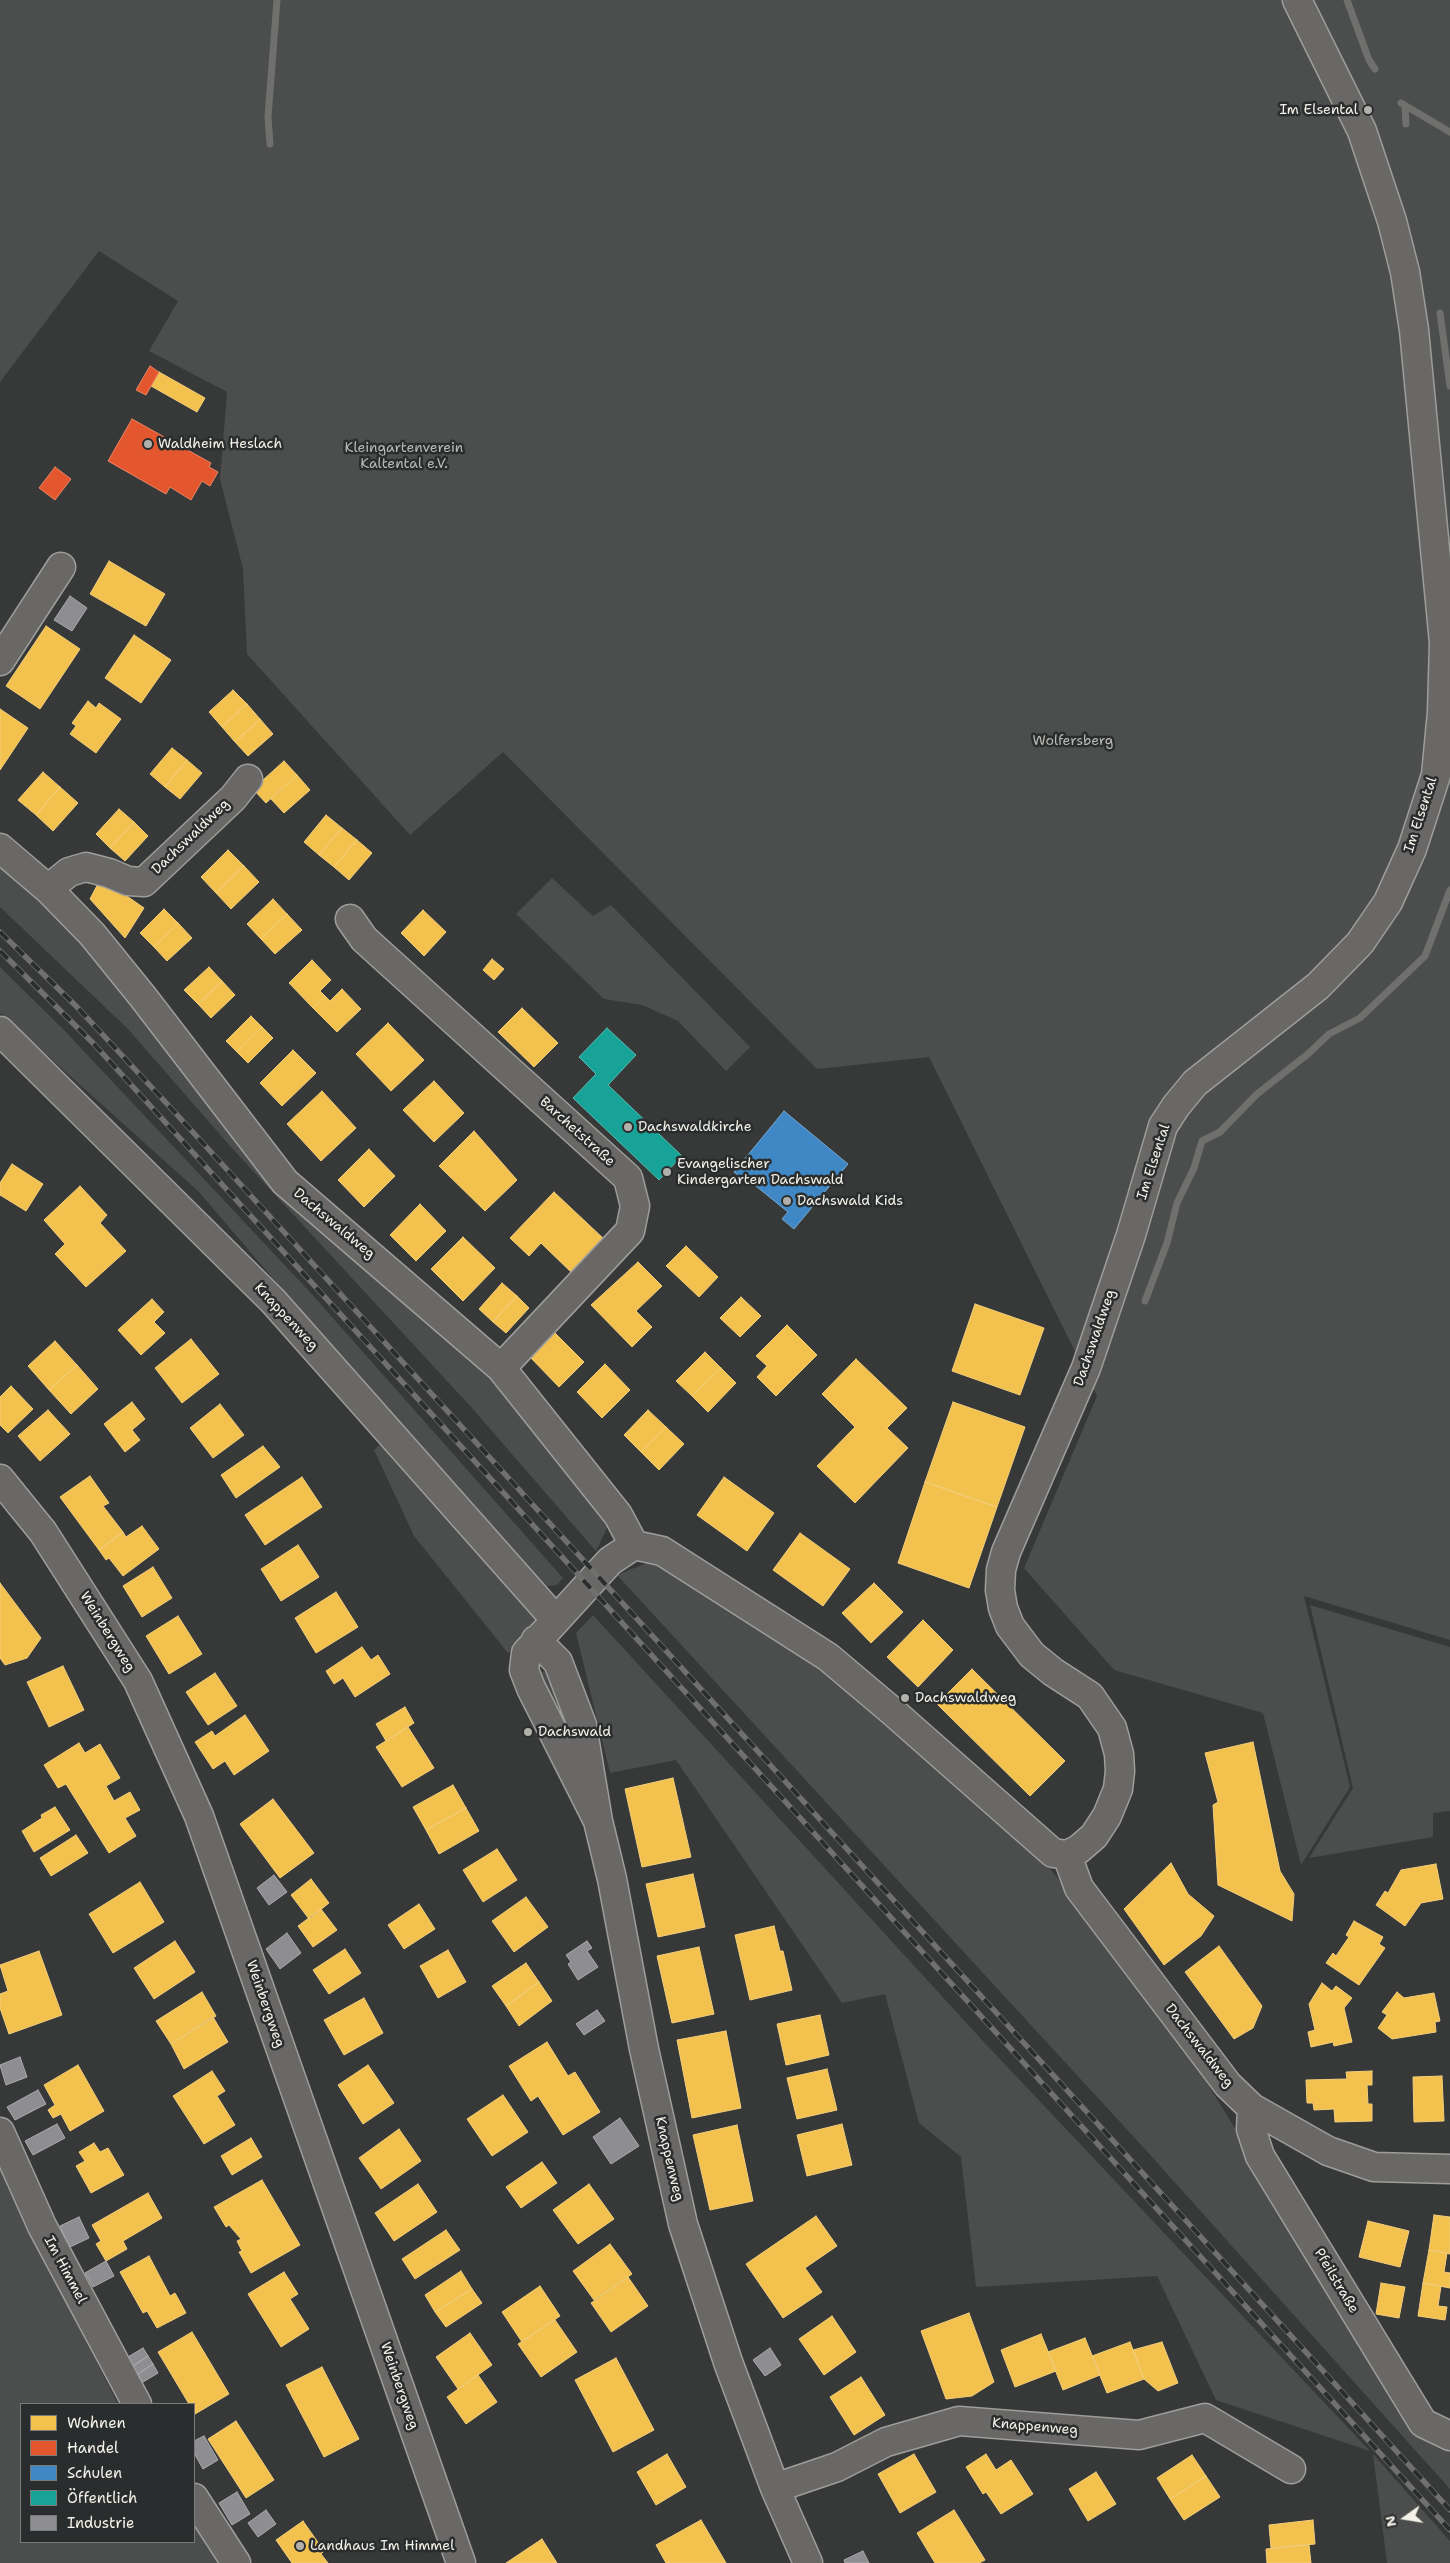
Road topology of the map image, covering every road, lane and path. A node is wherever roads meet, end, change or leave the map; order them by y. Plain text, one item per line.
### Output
1 (1297, 0) edge
2 (62, 567) dead end
3 (0, 661) edge
4 (248, 780) dead end
5 (0, 848) edge
6 (48, 890) junction
7 (350, 919) dead end
8 (0, 1031) edge
9 (1115, 1278) joint
10 (501, 1368) junction
11 (0, 1479) edge
12 (634, 1544) junction
13 (555, 1619) junction
14 (1067, 1855) junction
15 (1252, 2108) junction
16 (0, 2132) edge
17 (1450, 2169) edge
18 (136, 2403) edge
19 (1450, 2436) edge
20 (1291, 2469) dead end
21 (775, 2488) junction
22 (195, 2500) edge
23 (236, 2563) edge
24 (461, 2563) edge
25 (808, 2563) edge

1 - 9 street, Im Elsental
2 - 3 street
4 - 6 street, Dachswaldweg
5 - 6 street, Dachswaldweg
6 - 10 street, Dachswaldweg
7 - 10 street, Barchetstraße
8 - 13 street, Knappenweg
9 - 14 street, Dachswaldweg
10 - 12 street, Dachswaldweg
11 - 24 street, Weinbergweg
12 - 13 street
12 - 14 street
13 - 21 street, Knappenweg
14 - 15 street, Dachswaldweg
15 - 17 street, Dachswaldweg
15 - 19 street, Pfeilstraße
16 - 18 street, Im Himmel
20 - 21 street, Knappenweg
21 - 25 street, Knappenweg
22 - 23 street

